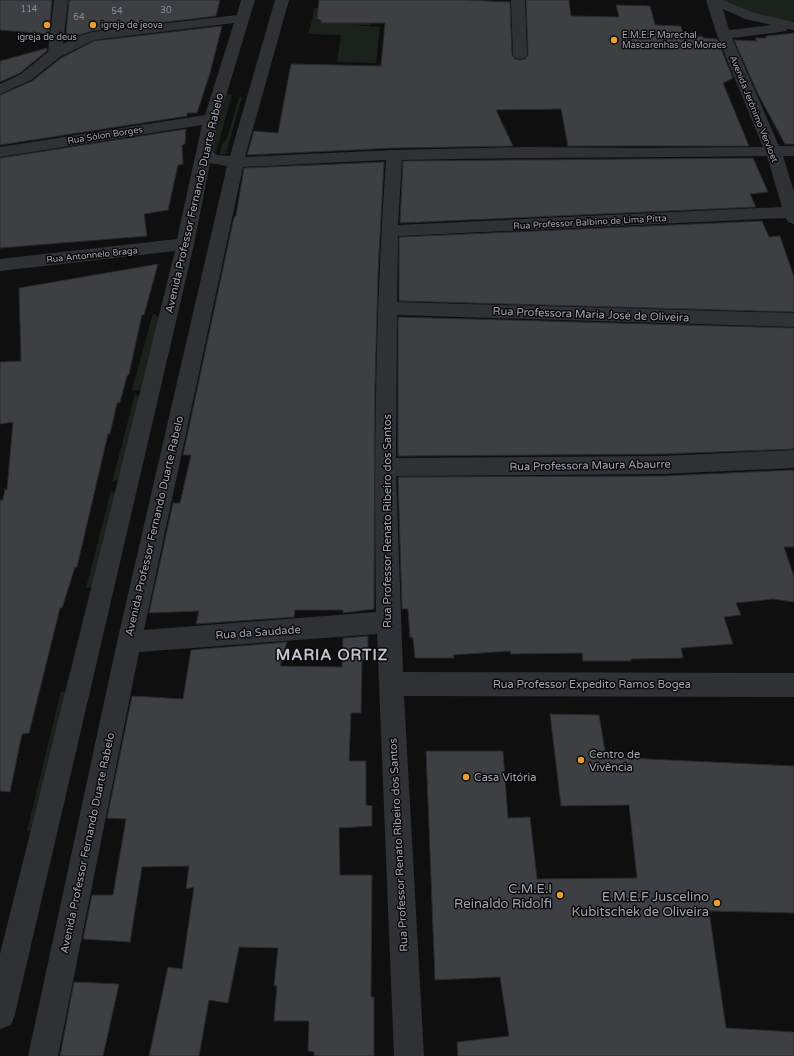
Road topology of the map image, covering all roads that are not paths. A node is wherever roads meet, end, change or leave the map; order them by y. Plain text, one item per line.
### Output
1 (60, 0) edge
2 (248, 0) edge
3 (282, 0) edge
4 (518, 0) edge
5 (713, 1) edge
6 (242, 18) junction
7 (794, 26) edge
8 (724, 35) junction
9 (55, 54) junction
10 (520, 56) dead end
11 (0, 90) edge
12 (211, 119) junction
13 (773, 151) junction
14 (794, 151) edge
15 (0, 152) edge
16 (204, 152) junction
17 (394, 154) junction
18 (236, 162) junction
19 (793, 215) edge
20 (389, 232) junction
21 (185, 244) junction
22 (0, 265) edge
23 (389, 308) junction
24 (794, 320) edge
25 (794, 459) edge
26 (385, 467) junction
27 (388, 622) junction
28 (128, 642) junction
29 (390, 684) junction
30 (794, 685) edge
31 (0, 1014) edge
32 (43, 1056) edge
33 (408, 1056) edge

1 - 9 street
2 - 6 street, Avenida Professor Fernando Duarte Rabelo
3 - 18 street, Avenida Professor Fernando Duarte Rabelo
4 - 10 street
5 - 7 street
5 - 8 street, Avenida Jerônimo Vervloet
6 - 9 street
6 - 12 street, Avenida Professor Fernando Duarte Rabelo
7 - 8 street
8 - 13 street, Avenida Jerônimo Vervloet
9 - 11 street
12 - 15 street, Rua Sólon Borges
12 - 16 street, Avenida Professor Fernando Duarte Rabelo
13 - 14 street
13 - 17 street
13 - 19 street, Avenida Jerônimo Vervloet
16 - 18 street
16 - 21 street, Avenida Professor Fernando Duarte Rabelo
17 - 18 street
17 - 20 street, Rua Professor Renato Ribeiro dos Santos
18 - 28 street, Avenida Professor Fernando Duarte Rabelo
19 - 20 street, Rua Professor Balbino de Lima Pitta
20 - 23 street, Rua Professor Renato Ribeiro dos Santos
21 - 22 street, Rua Antonnelo Braga
21 - 31 street, Avenida Professor Fernando Duarte Rabelo
23 - 24 street, Rua Professora Maria José de Oliveira
23 - 26 street, Rua Professor Renato Ribeiro dos Santos
25 - 26 street, Rua Professora Maura Abaurre
26 - 27 street, Rua Professor Renato Ribeiro dos Santos
27 - 28 street, Rua da Saudade
27 - 29 street, Rua Professor Renato Ribeiro dos Santos
28 - 32 street, Avenida Professor Fernando Duarte Rabelo
29 - 30 street, Rua Professor Expedito Ramos Bogea
29 - 33 street, Rua Professor Renato Ribeiro dos Santos

